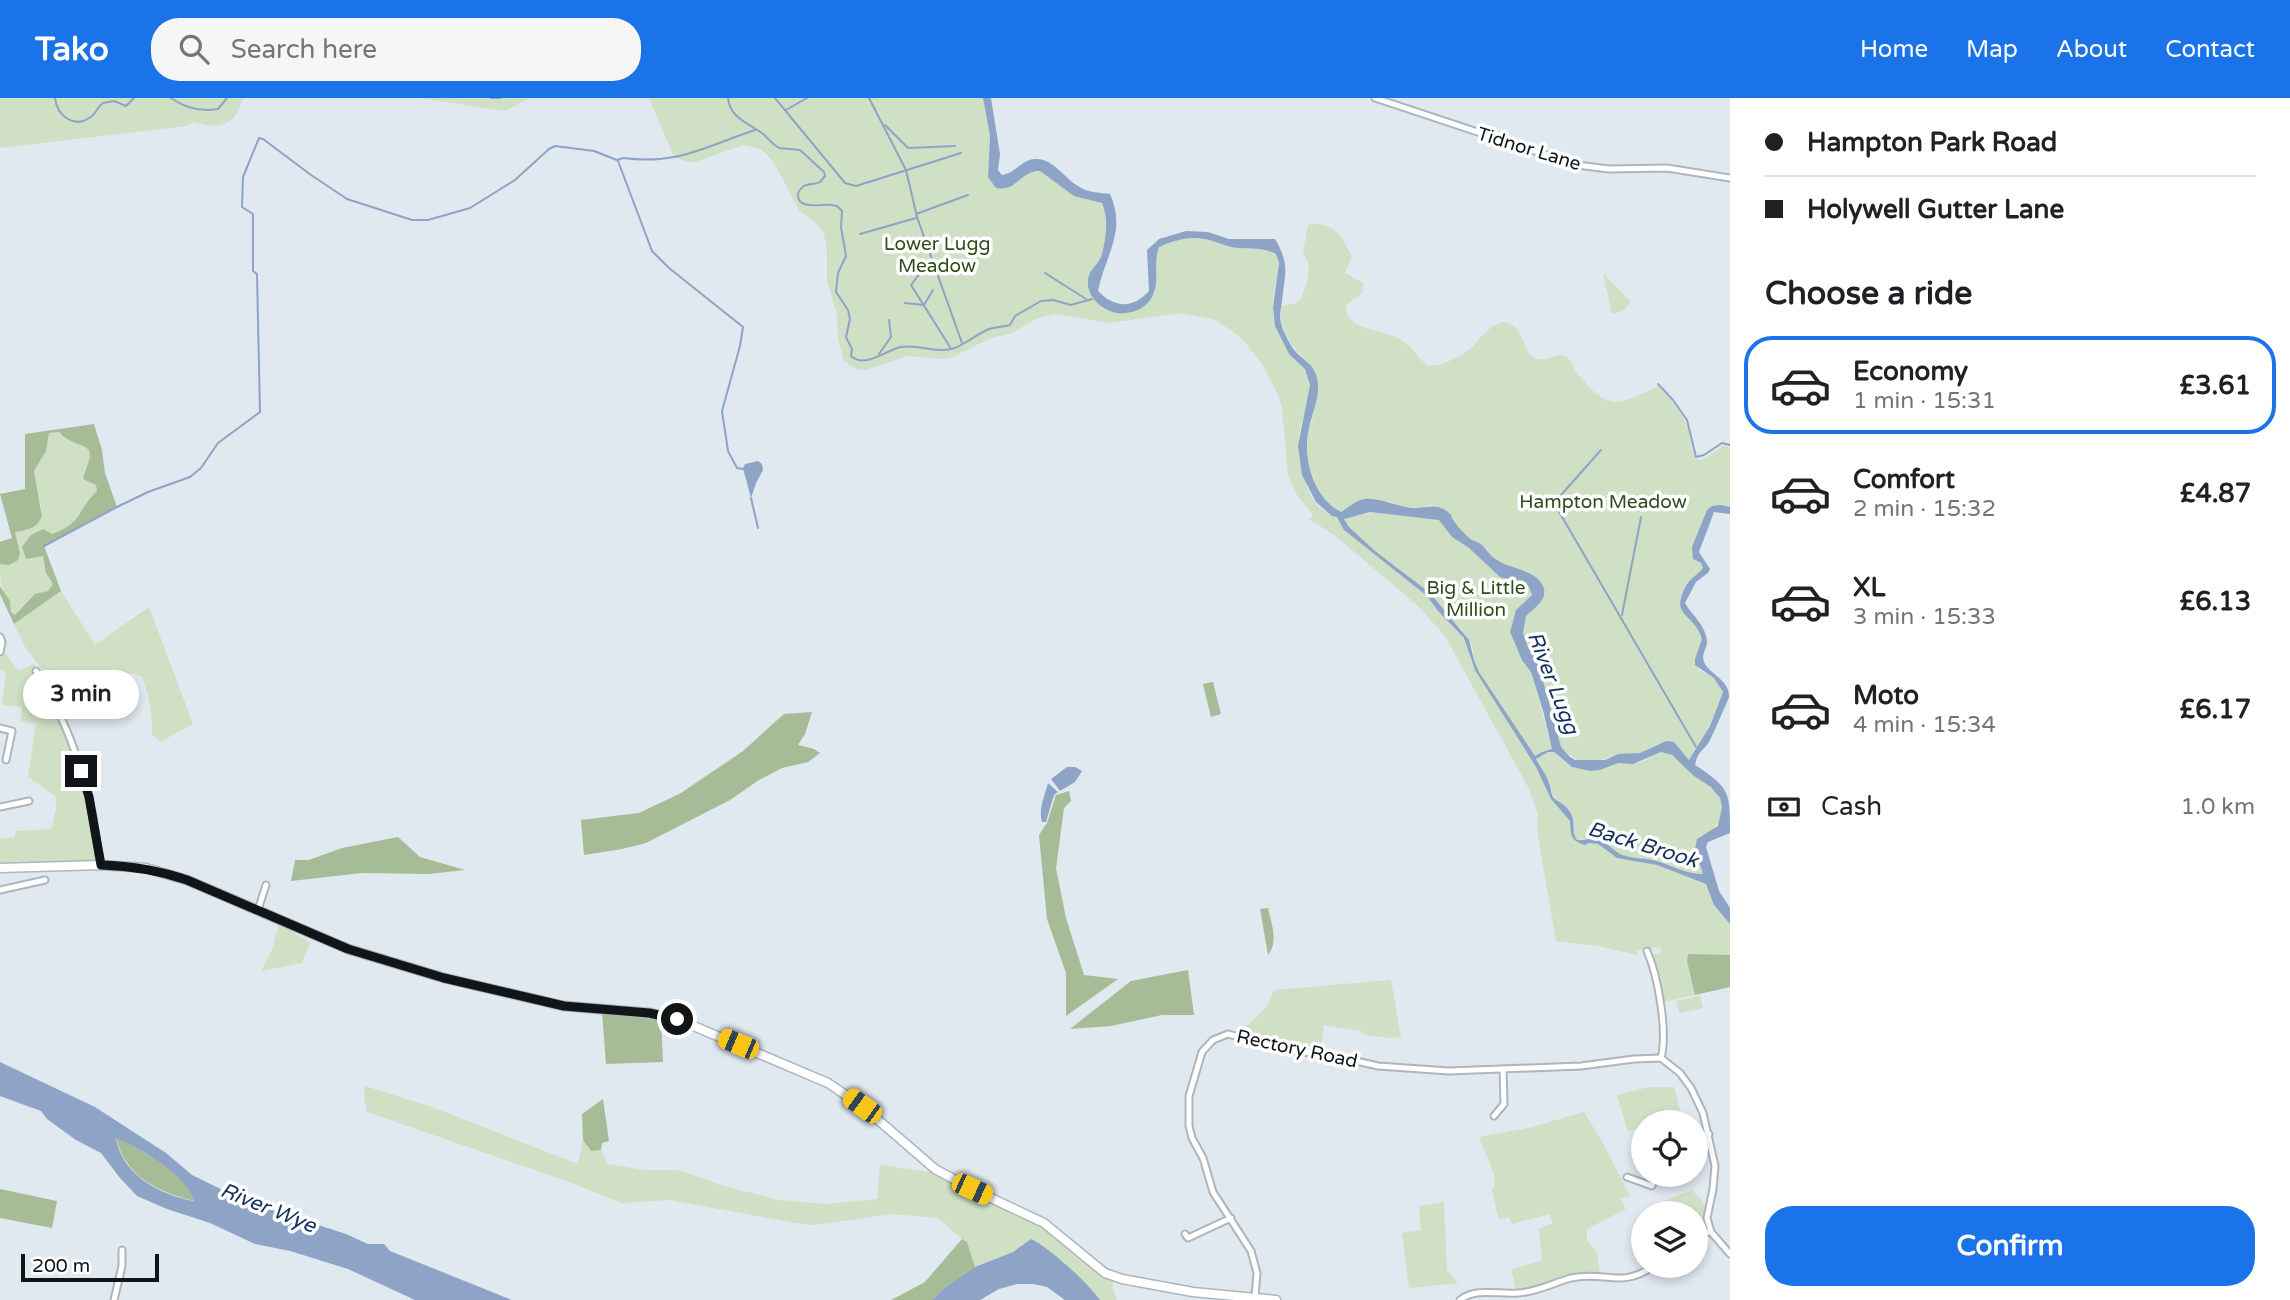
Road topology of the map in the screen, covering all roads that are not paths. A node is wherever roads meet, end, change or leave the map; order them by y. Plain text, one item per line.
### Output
1 (1375, 98) edge
2 (1730, 178) edge
3 (0, 637) edge
4 (0, 652) edge
5 (36, 671) dead end
6 (0, 728) edge
7 (6, 760) dead end
8 (29, 801) dead end
9 (0, 807) edge
10 (101, 865) junction
11 (0, 867) edge
12 (45, 880) dead end
13 (254, 888) dead end
14 (0, 890) edge
15 (258, 910) junction
16 (1647, 951) dead end
17 (1661, 1058) junction
18 (1503, 1069) junction
19 (1494, 1116) dead end
20 (1709, 1134) joint
21 (1627, 1177) dead end
22 (1631, 1178) edge
23 (1708, 1213) edge
24 (1231, 1218) junction
25 (1708, 1222) edge
26 (1708, 1232) edge
27 (1711, 1232) junction
28 (1187, 1238) dead end
29 (122, 1250) dead end
30 (1730, 1254) edge
31 (1631, 1278) edge
32 (1255, 1297) junction
33 (114, 1300) edge
34 (1276, 1300) edge
35 (1460, 1300) edge

1 - 2 street, Tidnor Lane
3 - 4 street
5 - 10 street
6 - 7 street
8 - 9 street
10 - 11 main road
10 - 15 main road
12 - 14 street
13 - 15 street
15 - 32 main road
16 - 17 street
17 - 18 street, Rectory Road
17 - 20 street
18 - 19 street
18 - 24 street, Rectory Road
20 - 23 street
21 - 22 street
24 - 28 street
24 - 32 street, Rectory Road
25 - 27 street
26 - 27 street
27 - 30 street
29 - 33 street
31 - 35 street
32 - 34 main road

